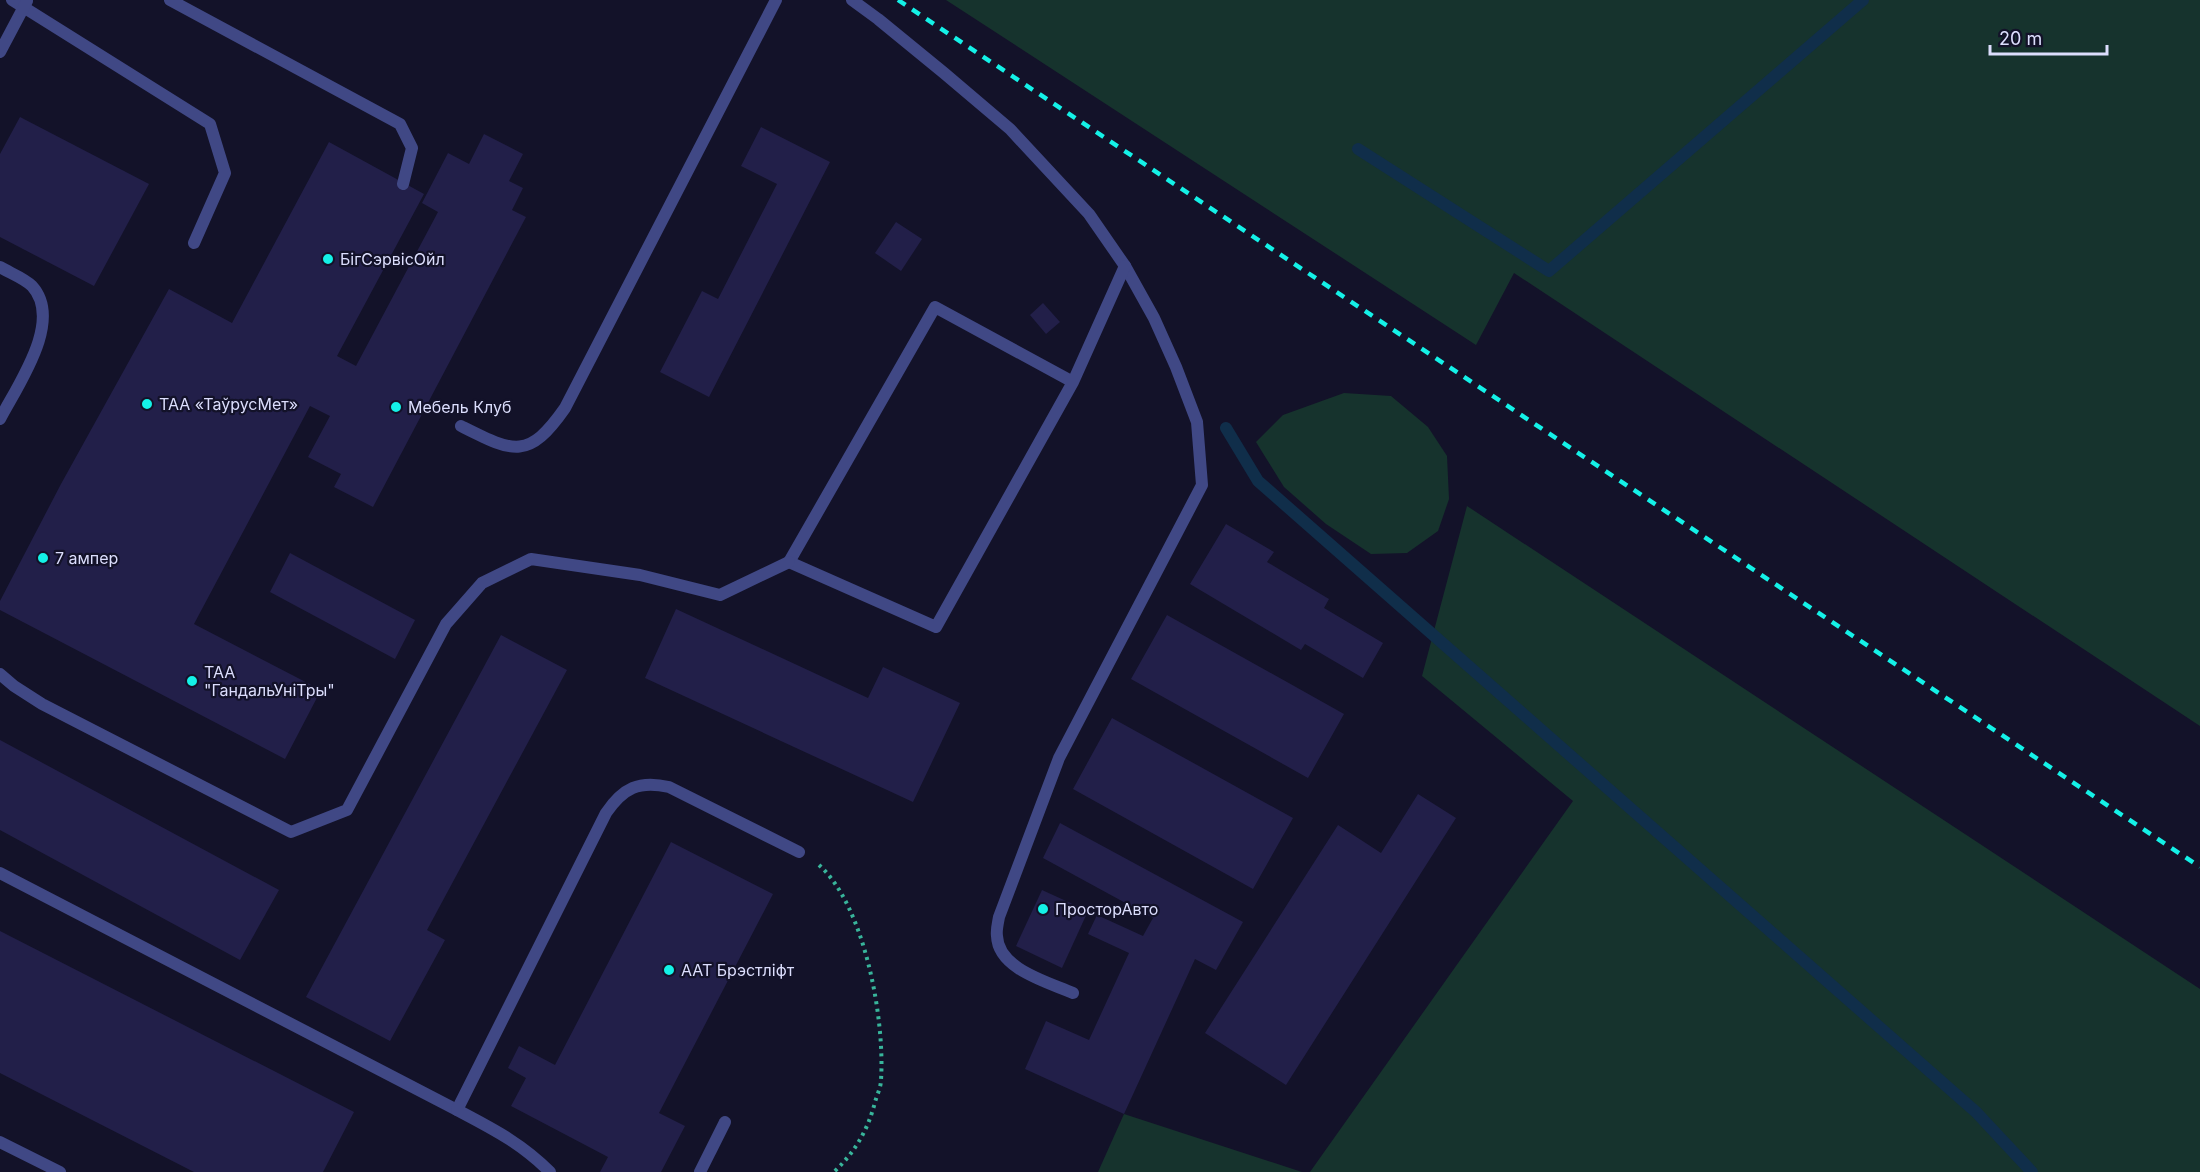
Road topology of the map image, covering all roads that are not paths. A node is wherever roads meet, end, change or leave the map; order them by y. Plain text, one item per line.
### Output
1 (12, 0) edge
2 (170, 0) edge
3 (776, 0) edge
4 (852, 0) edge
5 (26, 3) edge
6 (0, 52) edge
7 (403, 184) dead end
8 (194, 243) dead end
9 (1125, 266) junction
10 (0, 267) edge
11 (1073, 382) junction
12 (0, 419) edge
13 (461, 426) dead end
14 (789, 562) junction
15 (0, 674) edge
16 (799, 852) road end
17 (0, 873) edge
18 (1073, 993) dead end
19 (457, 1110) junction
20 (725, 1122) dead end
21 (0, 1142) edge
22 (60, 1172) edge
23 (550, 1172) edge
24 (700, 1172) edge

1 - 5 lane
2 - 7 lane
3 - 13 lane
4 - 9 lane
5 - 6 lane
5 - 8 lane
9 - 11 lane
9 - 18 lane
10 - 12 lane
11 - 14 lane
11 - 14 lane
14 - 15 lane
16 - 19 lane
17 - 19 lane
19 - 23 lane
20 - 24 lane
21 - 22 lane

